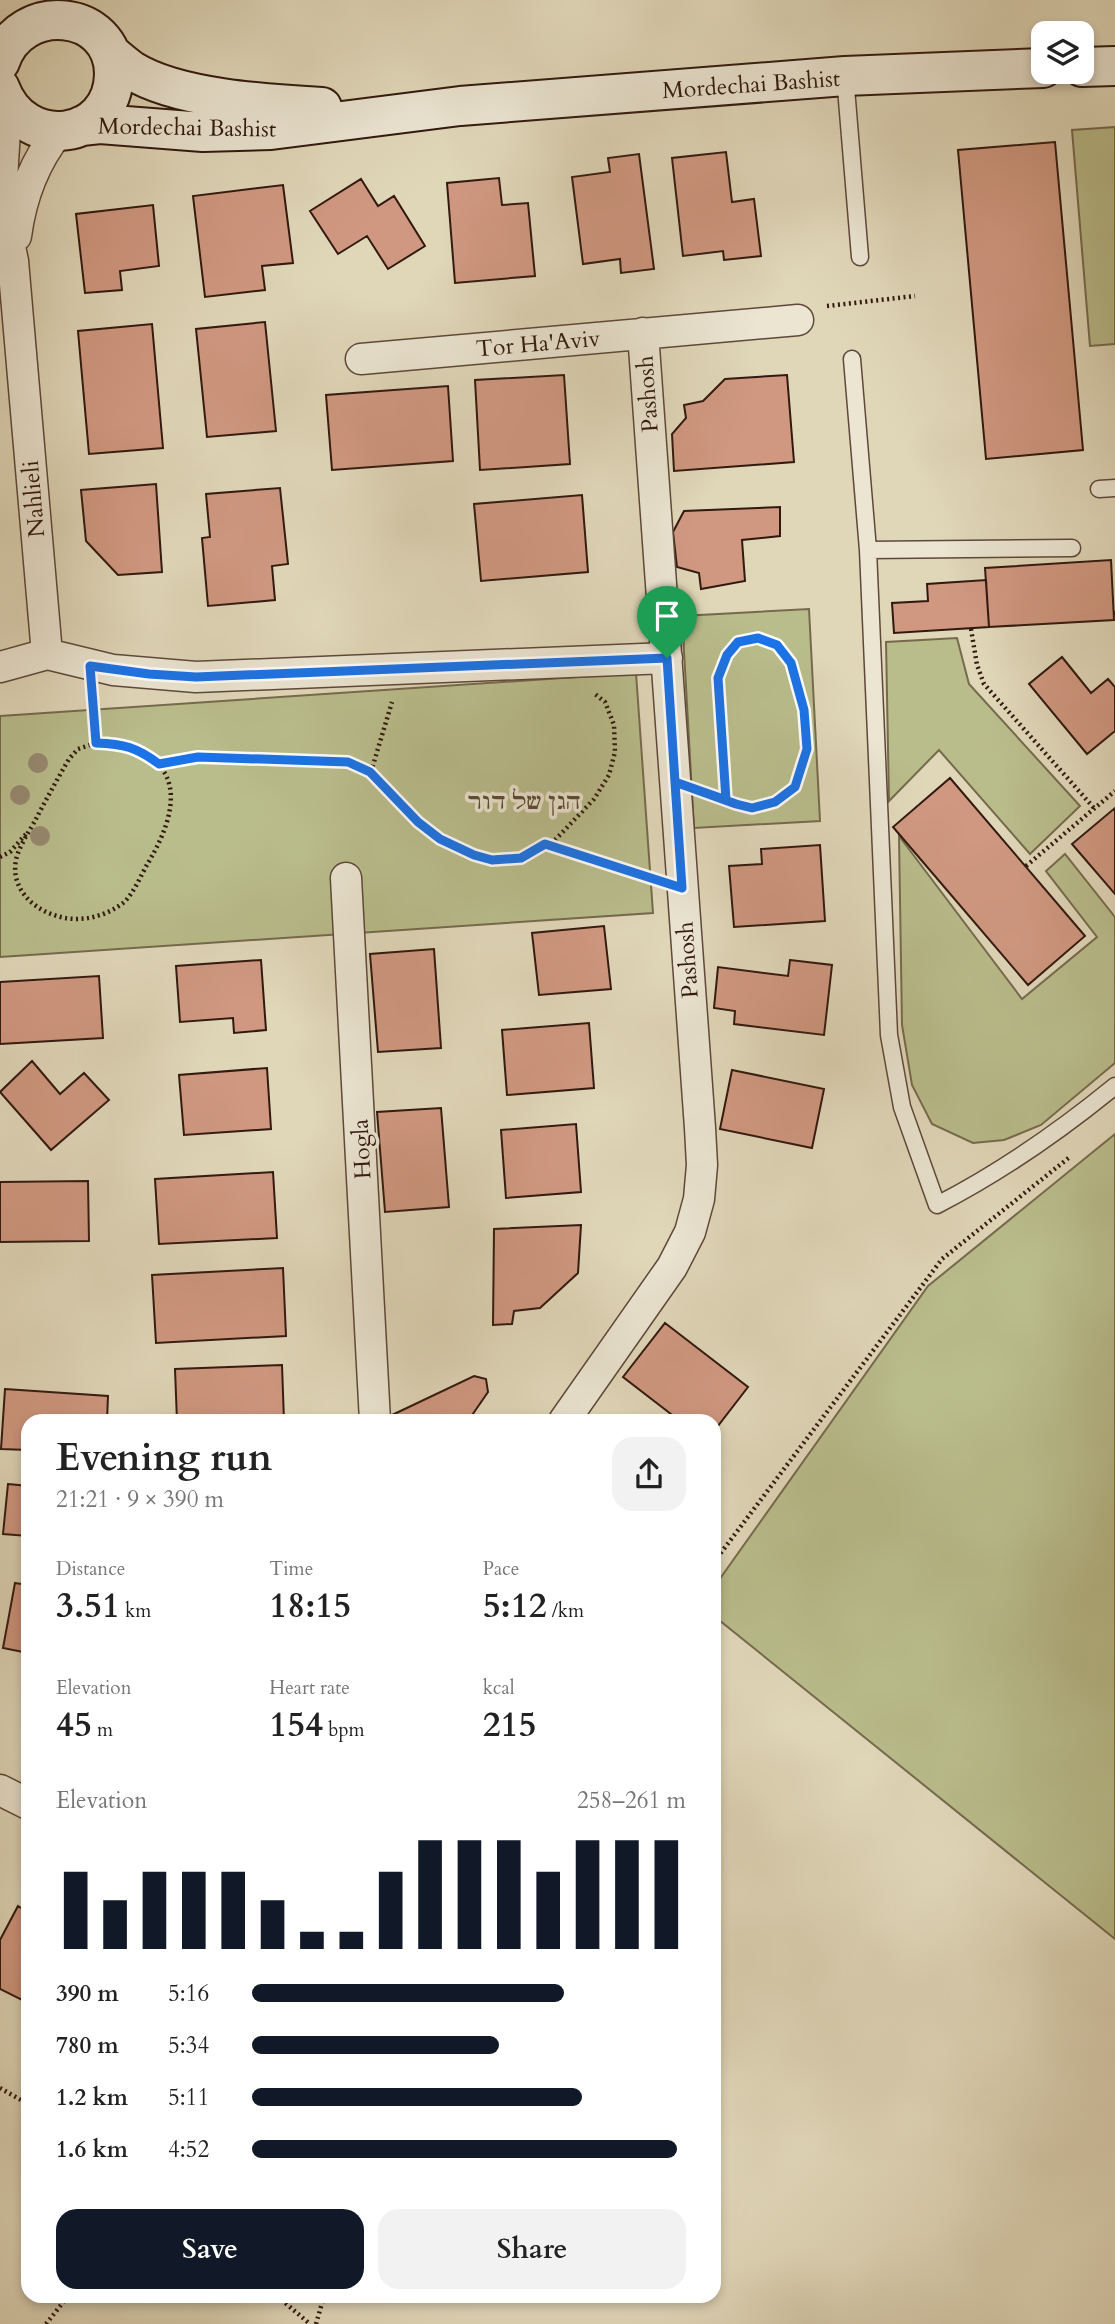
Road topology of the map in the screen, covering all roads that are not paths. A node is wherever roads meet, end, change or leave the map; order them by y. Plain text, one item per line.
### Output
1 (110, 53) junction
2 (1115, 66) edge
3 (1094, 67) edge
4 (1031, 68) edge
5 (3, 73) edge
6 (845, 76) junction
7 (460, 107) junction
8 (70, 129) junction
9 (860, 257) dead end
10 (13, 261) junction
11 (798, 320) road end
12 (643, 334) junction
13 (361, 359) dead end
14 (852, 359) dead end
15 (1072, 548) dead end
16 (868, 550) junction
17 (47, 654) junction
18 (667, 658) junction
19 (0, 667) edge
20 (346, 878) dead end
21 (1115, 1086) edge
22 (375, 1414) edge
23 (569, 1414) edge
24 (0, 1790) edge
25 (21, 1800) edge

1 - 5 street
1 - 7 street, Mordechai Bashist
1 - 8 street
2 - 3 street
4 - 6 street, Mordechai Bashist
5 - 8 street
5 - 10 street, Nahlieli
6 - 7 street, Mordechai Bashist
6 - 9 lane
7 - 8 street, Mordechai Bashist
8 - 10 street, Nahlieli
10 - 17 street, Nahlieli
11 - 12 street, Tor Ha'Aviv
12 - 13 street, Tor Ha'Aviv
12 - 18 street, Pashosh
14 - 16 lane
15 - 16 lane
16 - 21 lane
17 - 18 street
17 - 19 street
18 - 23 street, Pashosh
20 - 22 street, Hogla
24 - 25 street

